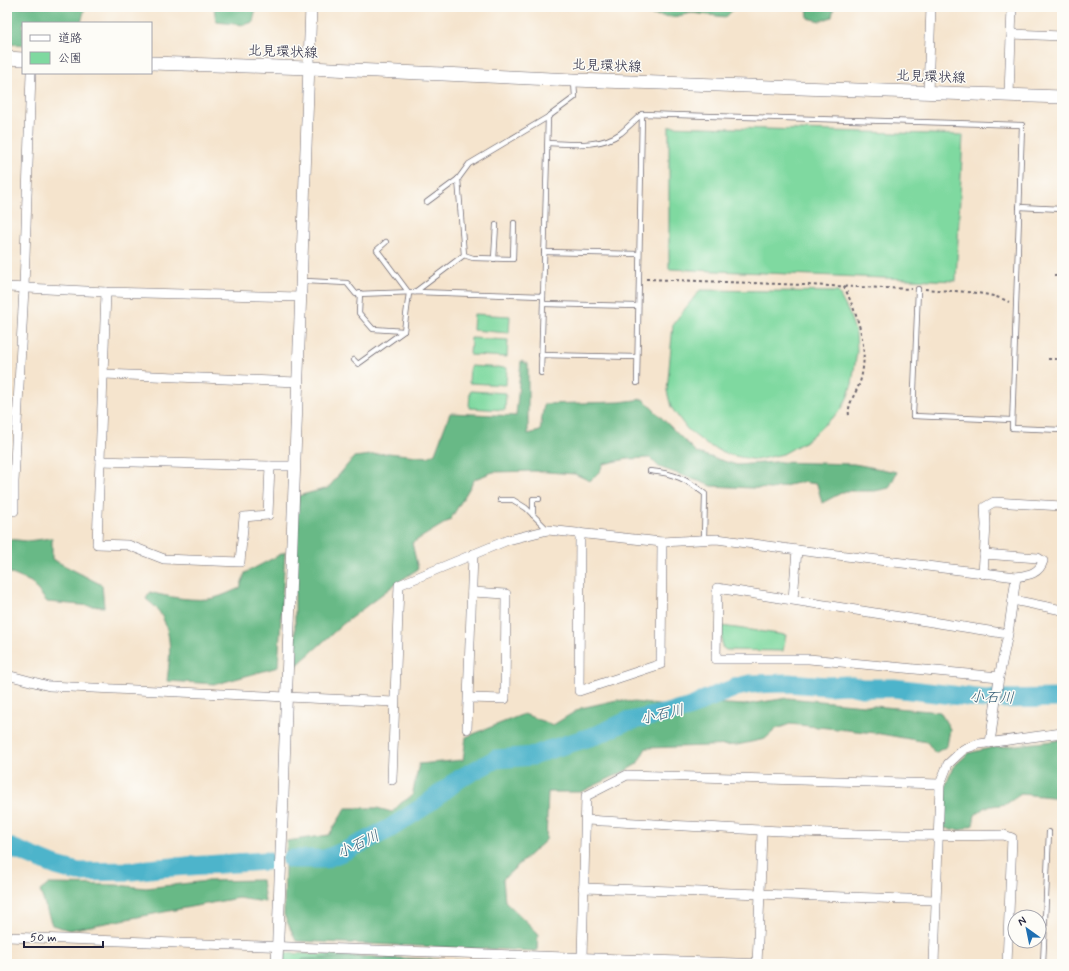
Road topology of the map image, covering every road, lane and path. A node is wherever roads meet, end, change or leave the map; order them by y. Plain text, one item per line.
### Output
1 (311, 7) edge
2 (931, 7) edge
3 (1012, 7) edge
4 (1012, 34) junction
5 (1062, 36) edge
6 (7, 58) edge
7 (22, 59) edge
8 (152, 63) edge
9 (309, 68) junction
10 (31, 74) edge
11 (573, 80) junction
12 (928, 92) junction
13 (1009, 95) junction
14 (1062, 97) edge
15 (642, 114) junction
16 (548, 117) junction
17 (548, 143) junction
18 (458, 179) junction
19 (427, 202) dead end
20 (1019, 207) junction
21 (1062, 209) edge
22 (514, 223) dead end
23 (496, 225) dead end
24 (386, 242) dead end
25 (544, 252) junction
26 (639, 254) junction
27 (464, 255) junction
28 (494, 259) junction
29 (1054, 275) dead end
30 (1062, 275) edge
31 (639, 279) junction
32 (305, 281) dead end
33 (844, 286) junction
34 (7, 287) edge
35 (24, 288) junction
36 (918, 289) junction
37 (106, 292) junction
38 (409, 292) junction
39 (415, 292) junction
40 (360, 293) junction
41 (543, 296) junction
42 (300, 297) junction
43 (543, 304) junction
44 (1016, 305) junction
45 (638, 306) junction
46 (404, 331) junction
47 (541, 355) junction
48 (637, 357) junction
49 (1048, 359) dead end
50 (1062, 359) edge
51 (354, 360) dead end
52 (541, 373) dead end
53 (104, 374) junction
54 (297, 382) junction
55 (637, 383) dead end
56 (849, 416) dead end
57 (1012, 420) junction
58 (1062, 430) edge
59 (100, 461) junction
60 (270, 466) junction
61 (294, 466) junction
62 (650, 471) dead end
63 (11, 481) edge
64 (539, 499) dead end
65 (500, 500) dead end
66 (1062, 506) edge
67 (14, 511) dead end
68 (533, 515) junction
69 (548, 530) junction
70 (580, 533) junction
71 (704, 539) junction
72 (662, 542) junction
73 (473, 554) junction
74 (984, 554) junction
75 (796, 558) junction
76 (983, 574) junction
77 (1016, 577) junction
78 (472, 592) junction
79 (793, 599) junction
80 (1013, 600) junction
81 (1062, 610) edge
82 (1008, 634) junction
83 (7, 676) edge
84 (1000, 677) junction
85 (286, 698) junction
86 (469, 698) junction
87 (394, 702) junction
88 (467, 729) dead end
89 (1062, 732) edge
90 (990, 743) junction
91 (392, 780) dead end
92 (940, 784) junction
93 (586, 820) junction
94 (762, 830) junction
95 (1049, 832) dead end
96 (939, 836) junction
97 (583, 888) junction
98 (760, 894) junction
99 (936, 900) junction
100 (7, 937) edge
101 (277, 947) junction
102 (582, 958) junction
103 (689, 963) edge
104 (277, 964) edge
105 (757, 964) edge
106 (765, 964) edge
107 (934, 964) edge
108 (1007, 964) edge
109 (1043, 964) edge

1 - 9 street
2 - 12 street
3 - 4 street
4 - 5 street
4 - 13 street
6 - 7 main road
8 - 9 main road, 北見環状線
9 - 11 main road, 北見環状線
9 - 42 street
10 - 35 street
11 - 12 main road, 北見環状線
11 - 16 lane
12 - 13 main road, 北見環状線
13 - 14 main road, 北見環状線
15 - 17 lane
15 - 20 lane
15 - 26 lane
16 - 17 lane
16 - 18 lane
17 - 25 lane
18 - 19 lane
18 - 27 lane
20 - 21 lane
20 - 44 lane
22 - 28 lane
23 - 28 lane
24 - 38 lane
25 - 26 lane
25 - 41 lane
26 - 31 lane
27 - 28 lane
27 - 39 lane
29 - 30 path
31 - 33 path
31 - 45 lane
32 - 40 lane
33 - 36 path
33 - 56 path
34 - 35 street
35 - 37 street
35 - 63 street
36 - 44 path
36 - 57 lane
37 - 42 street
37 - 53 street
38 - 39 lane
38 - 40 lane
38 - 46 lane
39 - 41 lane
40 - 46 lane
41 - 43 lane
42 - 54 street
43 - 45 lane
43 - 47 lane
44 - 57 lane
45 - 48 lane
46 - 51 lane
47 - 48 lane
47 - 52 lane
48 - 55 lane
49 - 50 path
53 - 54 street
53 - 59 street
54 - 61 street
57 - 58 lane
59 - 60 street
59 - 60 street
60 - 61 street
61 - 85 street
62 - 71 lane
63 - 67 street
64 - 68 lane
65 - 68 lane
66 - 74 street
68 - 69 lane
69 - 70 street
69 - 73 street
70 - 72 street
70 - 72 street
71 - 72 street
71 - 75 street
73 - 78 street
73 - 87 street
74 - 76 street
74 - 77 street
75 - 76 street
75 - 79 street
76 - 77 street
77 - 80 street
78 - 86 street
78 - 86 street
79 - 82 street
79 - 84 street
80 - 81 street
80 - 82 street
82 - 84 street
83 - 85 street
84 - 90 street
85 - 87 street
85 - 101 street
86 - 88 street
87 - 91 street
89 - 90 street
90 - 92 street
92 - 93 street
92 - 96 street
93 - 94 street
93 - 97 street
94 - 96 street
94 - 98 street
95 - 109 lane
96 - 99 street
96 - 108 street
97 - 98 street
97 - 102 street
98 - 99 street
98 - 105 street
99 - 107 street
100 - 101 street
101 - 102 street
101 - 104 street
102 - 103 street
103 - 105 street
105 - 106 street

